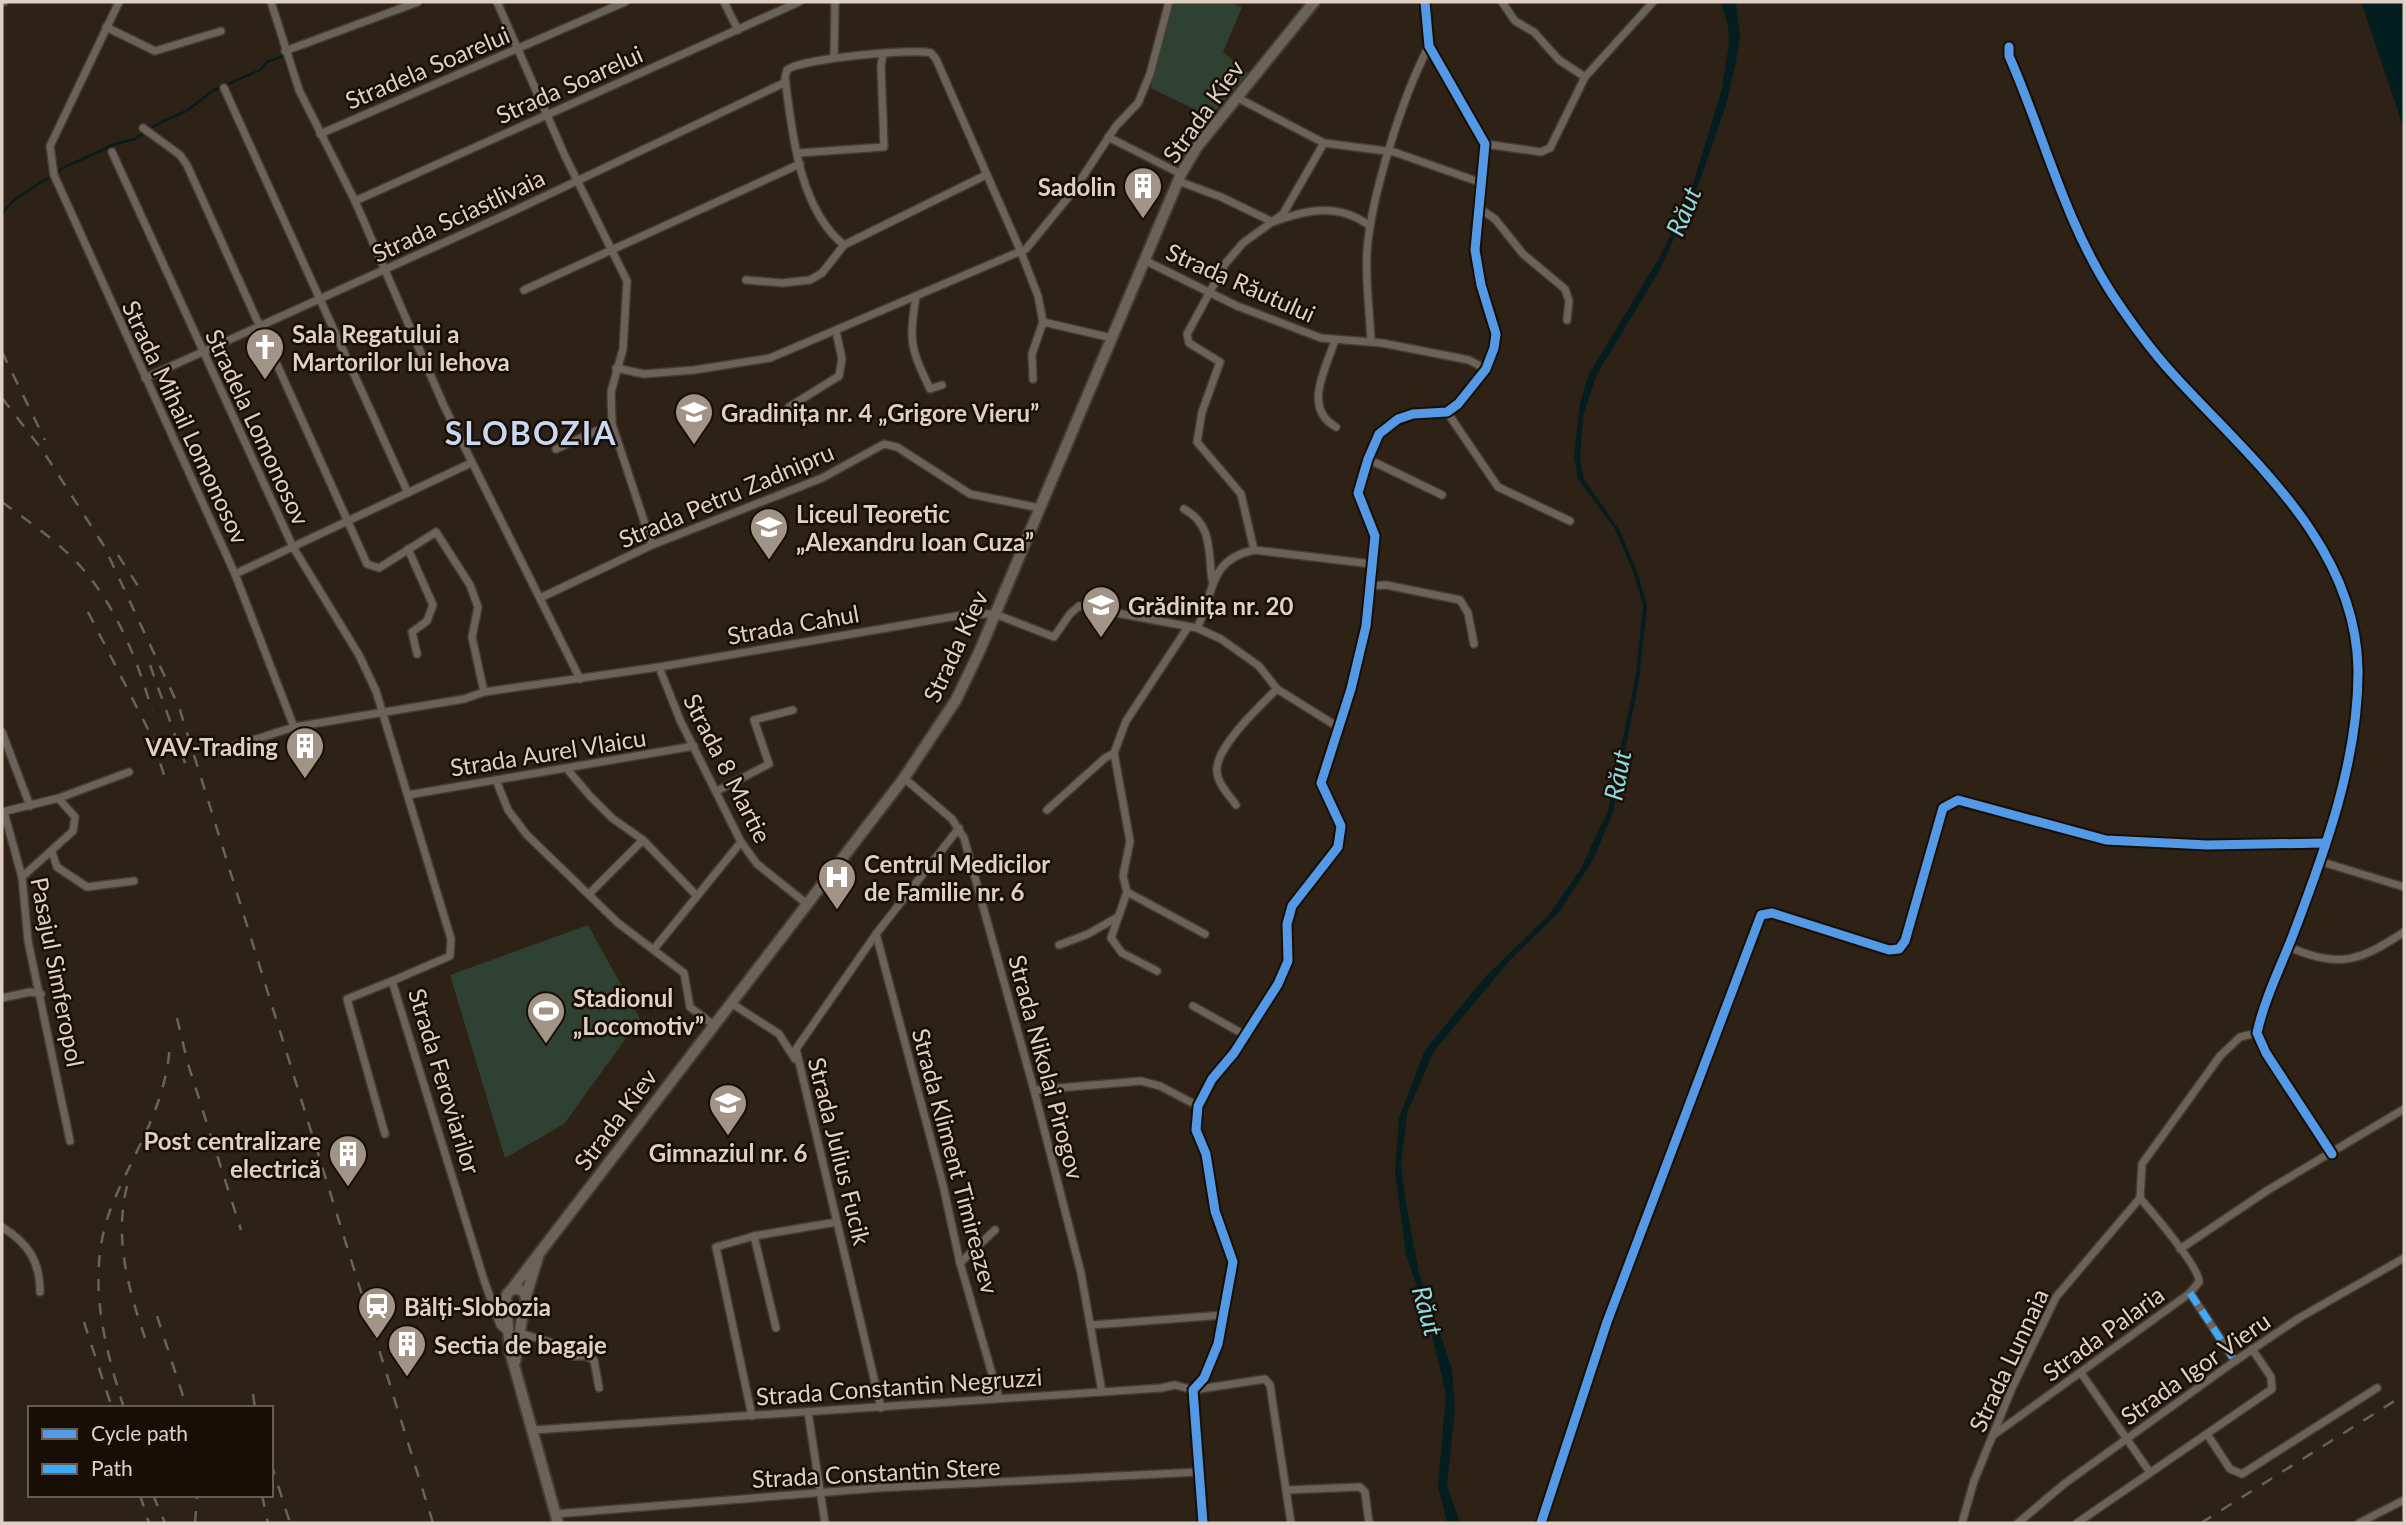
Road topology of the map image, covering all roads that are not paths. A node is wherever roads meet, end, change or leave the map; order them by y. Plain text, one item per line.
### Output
1 (119, 2) edge
2 (271, 2) edge
3 (418, 2) edge
4 (497, 2) edge
5 (625, 2) edge
6 (724, 2) edge
7 (799, 2) edge
8 (835, 2) edge
9 (1169, 2) edge
10 (1314, 2) edge
11 (1425, 2) edge
12 (1502, 2) edge
13 (1653, 2) edge
14 (107, 27) junction
15 (737, 30) junction
16 (221, 31) dead end
17 (1429, 46) junction
18 (2009, 47) dead end
19 (516, 49) junction
20 (285, 51) junction
21 (883, 54) junction
22 (834, 58) junction
23 (1585, 77) junction
24 (786, 82) junction
25 (224, 88) dead end
26 (1236, 97) junction
27 (546, 115) junction
28 (143, 128) dead end
29 (320, 134) junction
30 (1108, 137) junction
31 (1324, 143) junction
32 (1485, 144) junction
33 (112, 152) dead end
34 (1389, 152) junction
35 (798, 153) junction
36 (800, 164) junction
37 (986, 175) junction
38 (1179, 178) junction
39 (577, 180) junction
40 (1482, 183) junction
41 (355, 201) junction
42 (1479, 208) junction
43 (1273, 222) junction
44 (1370, 226) junction
45 (844, 245) junction
46 (614, 251) junction
47 (1021, 252) junction
48 (1144, 260) junction
49 (386, 270) junction
50 (746, 280) dead end
51 (524, 289) dead end
52 (1208, 292) junction
53 (916, 296) junction
54 (320, 299) junction
55 (1567, 320) dead end
56 (1042, 322) junction
57 (261, 326) junction
58 (836, 331) junction
59 (1112, 338) junction
60 (1335, 340) junction
61 (1371, 342) junction
62 (202, 353) junction
63 (616, 368) junction
64 (1486, 369) junction
65 (145, 378) junction
66 (1033, 379) dead end
67 (942, 385) dead end
68 (789, 407) dead end
69 (1447, 412) junction
70 (612, 424) junction
71 (1336, 427) dead end
72 (555, 449) dead end
73 (1368, 459) junction
74 (471, 463) junction
75 (408, 493) junction
76 (1442, 495) dead end
77 (1040, 508) junction
78 (1184, 509) dead end
79 (1570, 521) dead end
80 (349, 522) junction
81 (652, 545) junction
82 (293, 547) junction
83 (408, 549) junction
84 (1254, 550) junction
85 (1372, 564) junction
86 (235, 574) junction
87 (1212, 580) junction
88 (1371, 586) junction
89 (540, 598) junction
90 (995, 614) junction
91 (1188, 627) junction
92 (1197, 628) junction
93 (1474, 644) dead end
94 (417, 654) dead end
95 (659, 667) junction
96 (580, 679) junction
97 (1278, 689) junction
98 (484, 692) junction
99 (793, 710) dead end
100 (383, 711) junction
101 (294, 727) junction
102 (1338, 727) junction
103 (2, 732) edge
104 (694, 746) junction
105 (1114, 753) junction
106 (209, 754) dead end
107 (567, 769) junction
108 (129, 772) dead end
109 (904, 778) junction
110 (496, 780) junction
111 (718, 792) junction
112 (408, 795) junction
113 (59, 798) junction
114 (1236, 805) dead end
115 (30, 806) junction
116 (1047, 810) dead end
117 (3, 812) edge
118 (959, 828) junction
119 (643, 840) junction
120 (741, 842) junction
121 (2324, 844) junction
122 (52, 852) junction
123 (2319, 861) junction
124 (22, 877) junction
125 (134, 881) dead end
126 (2404, 887) edge
127 (1127, 892) junction
128 (589, 894) junction
129 (697, 896) junction
130 (807, 904) junction
131 (1117, 918) junction
132 (2404, 932) edge
133 (876, 933) junction
134 (1205, 934) dead end
135 (1059, 945) dead end
136 (2289, 947) junction
137 (654, 949) junction
138 (1157, 971) dead end
139 (392, 981) junction
140 (41, 994) junction
141 (2, 998) edge
142 (731, 1003) junction
143 (1193, 1006) dead end
144 (714, 1025) junction
145 (2257, 1033) junction
146 (1245, 1035) junction
147 (797, 1062) junction
148 (1034, 1090) junction
149 (1198, 1106) junction
150 (2404, 1109) edge
151 (385, 1133) dead end
152 (70, 1141) dead end
153 (2332, 1154) junction
154 (2140, 1198) junction
155 (837, 1222) junction
156 (2, 1227) edge
157 (995, 1230) dead end
158 (754, 1236) junction
159 (2180, 1249) junction
160 (539, 1255) junction
161 (2404, 1258) edge
162 (960, 1263) junction
163 (511, 1290) junction
164 (40, 1292) dead end
165 (2190, 1293) junction
166 (525, 1301) junction
167 (506, 1302) junction
168 (1224, 1315) junction
169 (1092, 1325) junction
170 (775, 1328) dead end
171 (506, 1331) junction
172 (520, 1333) junction
173 (2252, 1349) junction
174 (2235, 1361) junction
175 (515, 1362) junction
176 (2081, 1373) junction
177 (599, 1388) dead end
178 (2377, 1388) dead end
179 (1193, 1390) junction
180 (1102, 1392) junction
181 (999, 1398) junction
182 (881, 1408) junction
183 (808, 1412) junction
184 (752, 1416) junction
185 (533, 1430) junction
186 (1995, 1434) junction
187 (2207, 1434) junction
188 (2127, 1439) junction
189 (2148, 1471) junction
190 (1199, 1472) junction
191 (1286, 1490) junction
192 (821, 1493) junction
193 (2404, 1500) edge
194 (556, 1519) edge
195 (825, 1523) edge
196 (1203, 1523) edge
197 (1291, 1523) edge
198 (1369, 1523) edge
199 (1541, 1523) edge
200 (1962, 1523) edge
201 (2018, 1523) edge
202 (2077, 1523) edge
203 (2359, 1523) edge

1 - 14 street, Strada Mihail Lomonosov
2 - 20 street
3 - 20 street
4 - 19 street
5 - 19 street, Stradela Soarelui
6 - 15 street
7 - 15 street, Strada Soarelui
8 - 22 street
9 - 30 street
10 - 26 main road, Strada Kiev
11 - 17 street
12 - 23 street
13 - 23 street
14 - 16 street
14 - 65 street, Strada Mihail Lomonosov
15 - 27 street, Strada Soarelui
17 - 32 street
17 - 34 street
18 - 121 street
19 - 27 street
19 - 29 street, Stradela Soarelui
20 - 29 street
21 - 22 street
21 - 35 street
21 - 37 street
22 - 24 street, Strada Sciastlivaia
23 - 32 street
24 - 35 street
24 - 39 street, Strada Sciastlivaia
25 - 54 street
26 - 31 street
26 - 38 main road, Strada Kiev
27 - 39 street
27 - 41 street, Strada Soarelui
28 - 57 street
29 - 41 street
30 - 38 street
30 - 47 street
31 - 34 street
31 - 43 street
32 - 40 street
33 - 62 street, Stradela Lomonosov
34 - 40 street
34 - 44 street
35 - 36 street
36 - 45 street
36 - 46 street
37 - 45 street
37 - 47 street
38 - 43 street
38 - 48 main road, Strada Kiev
39 - 46 street
39 - 49 street, Strada Sciastlivaia
40 - 42 street
41 - 49 street
42 - 55 street
42 - 64 street
43 - 44 street
43 - 52 street
44 - 61 street
45 - 50 street
46 - 51 street
46 - 63 street
47 - 53 street
47 - 56 street
48 - 52 street, Strada Răutului
48 - 59 main road, Strada Kiev
49 - 54 street, Strada Sciastlivaia
49 - 74 street
52 - 60 street, Strada Răutului
52 - 84 street
53 - 58 street
53 - 67 street
54 - 57 street, Strada Sciastlivaia
54 - 75 street
56 - 59 street
56 - 66 street
57 - 62 street, Strada Sciastlivaia
57 - 80 street
58 - 63 street
58 - 68 street
59 - 77 main road, Strada Kiev
60 - 61 street, Strada Răutului
60 - 71 street
61 - 64 street, Strada Răutului
62 - 65 street, Strada Sciastlivaia
62 - 82 street, Stradela Lomonosov
63 - 70 street
64 - 69 street
65 - 86 street, Strada Mihail Lomonosov
69 - 73 street
69 - 79 street
70 - 72 street
70 - 81 street
73 - 76 street
73 - 85 street
74 - 75 street
74 - 89 street
75 - 80 street
77 - 81 street, Strada Petru Zadnipru
77 - 90 main road, Strada Kiev
78 - 87 street
80 - 82 street
80 - 83 street
81 - 89 street, Strada Petru Zadnipru
82 - 86 street
82 - 100 street, Stradela Lomonosov
83 - 94 street
83 - 98 street
84 - 85 street
84 - 87 street
85 - 88 street
86 - 101 street, Strada Mihail Lomonosov
87 - 92 street
88 - 93 street
88 - 102 street
89 - 96 street
90 - 91 street, Strada Cahul
90 - 95 street, Strada Cahul
90 - 109 main road, Strada Kiev
91 - 92 street, Strada Cahul
91 - 105 street
92 - 97 street, Strada Cahul
95 - 96 street, Strada Cahul
95 - 104 street, Strada 8 Martie
96 - 98 street, Strada Cahul
97 - 102 street, Strada Cahul
97 - 114 street
98 - 100 street, Strada Cahul
99 - 111 street
100 - 101 street, Strada Cahul
100 - 112 street
101 - 106 street, Strada Cahul
102 - 146 street
103 - 115 street
104 - 107 street, Strada Aurel Vlaicu
104 - 111 street, Strada 8 Martie
105 - 116 street
105 - 127 street
107 - 110 street, Strada Aurel Vlaicu
107 - 119 street
108 - 113 street
109 - 118 street, Strada Nikolai Pirogov
109 - 130 main road, Strada Kiev
110 - 112 street, Strada Aurel Vlaicu
110 - 128 street
111 - 120 street, Strada 8 Martie
112 - 139 street
113 - 115 street
113 - 122 street
115 - 117 street
117 - 124 street, Pasajul Simferopol
118 - 133 street, Strada Julius Fucik
118 - 148 street, Strada Nikolai Pirogov
119 - 128 street
119 - 129 street
120 - 129 street
120 - 130 street, Strada 8 Martie
121 - 123 street
121 - 199 street
122 - 124 street
122 - 125 street
123 - 126 street
123 - 136 street
124 - 140 street, Pasajul Simferopol
127 - 131 street
127 - 134 street
128 - 137 street
129 - 137 street
130 - 142 main road, Strada Kiev
131 - 135 street
131 - 138 street
132 - 136 street
133 - 147 street, Strada Julius Fucik
133 - 162 street, Strada Kliment Timireazev
136 - 145 street
137 - 144 street
139 - 151 street, Strada Feroviarilor
139 - 171 street, Strada Feroviarilor
140 - 141 street
140 - 152 street, Pasajul Simferopol
142 - 144 main road, Strada Kiev
142 - 147 street
143 - 146 street
144 - 160 main road, Strada Kiev
145 - 153 street
145 - 154 street
146 - 149 street
147 - 155 street, Strada Julius Fucik
148 - 149 street
148 - 169 street, Strada Nikolai Pirogov
149 - 168 street
150 - 153 street
153 - 159 street
154 - 159 street, Strada Palaria
154 - 186 street, Strada Lunnaia
155 - 158 street
155 - 182 street, Strada Julius Fucik
156 - 164 street
157 - 162 street
158 - 170 street
158 - 184 street
159 - 165 street, Strada Palaria
160 - 163 main road, Strada Kiev
160 - 166 main road, Strada Kiev
161 - 173 street, Strada Igor Vieru
162 - 181 street, Strada Kliment Timireazev
163 - 166 main road
163 - 167 main road
165 - 174 street
165 - 176 street, Strada Palaria
166 - 167 main road
166 - 172 main road, Strada Kiev
167 - 171 main road
168 - 169 street
168 - 179 street
169 - 180 street, Strada Nikolai Pirogov
171 - 175 main road
172 - 175 main road, Strada Kiev
172 - 177 street
173 - 174 street, Strada Igor Vieru
173 - 187 street
174 - 188 street, Strada Igor Vieru
175 - 185 main road
176 - 186 street, Strada Palaria
176 - 188 street
178 - 187 street
179 - 180 street, Strada Constantin Negruzzi
179 - 190 street
179 - 191 street, Strada Constantin Negruzzi
180 - 181 street, Strada Constantin Negruzzi
181 - 182 street, Strada Constantin Negruzzi
182 - 183 street, Strada Constantin Negruzzi
183 - 184 street, Strada Constantin Negruzzi
183 - 192 street
184 - 185 street, Strada Constantin Negruzzi
185 - 194 main road
186 - 200 street, Strada Lunnaia
187 - 189 street
188 - 189 street
188 - 201 street, Strada Igor Vieru
189 - 202 street
190 - 192 street, Strada Constantin Stere
190 - 196 street
191 - 197 street
191 - 198 street
192 - 194 street, Strada Constantin Stere
192 - 195 street
193 - 203 street

